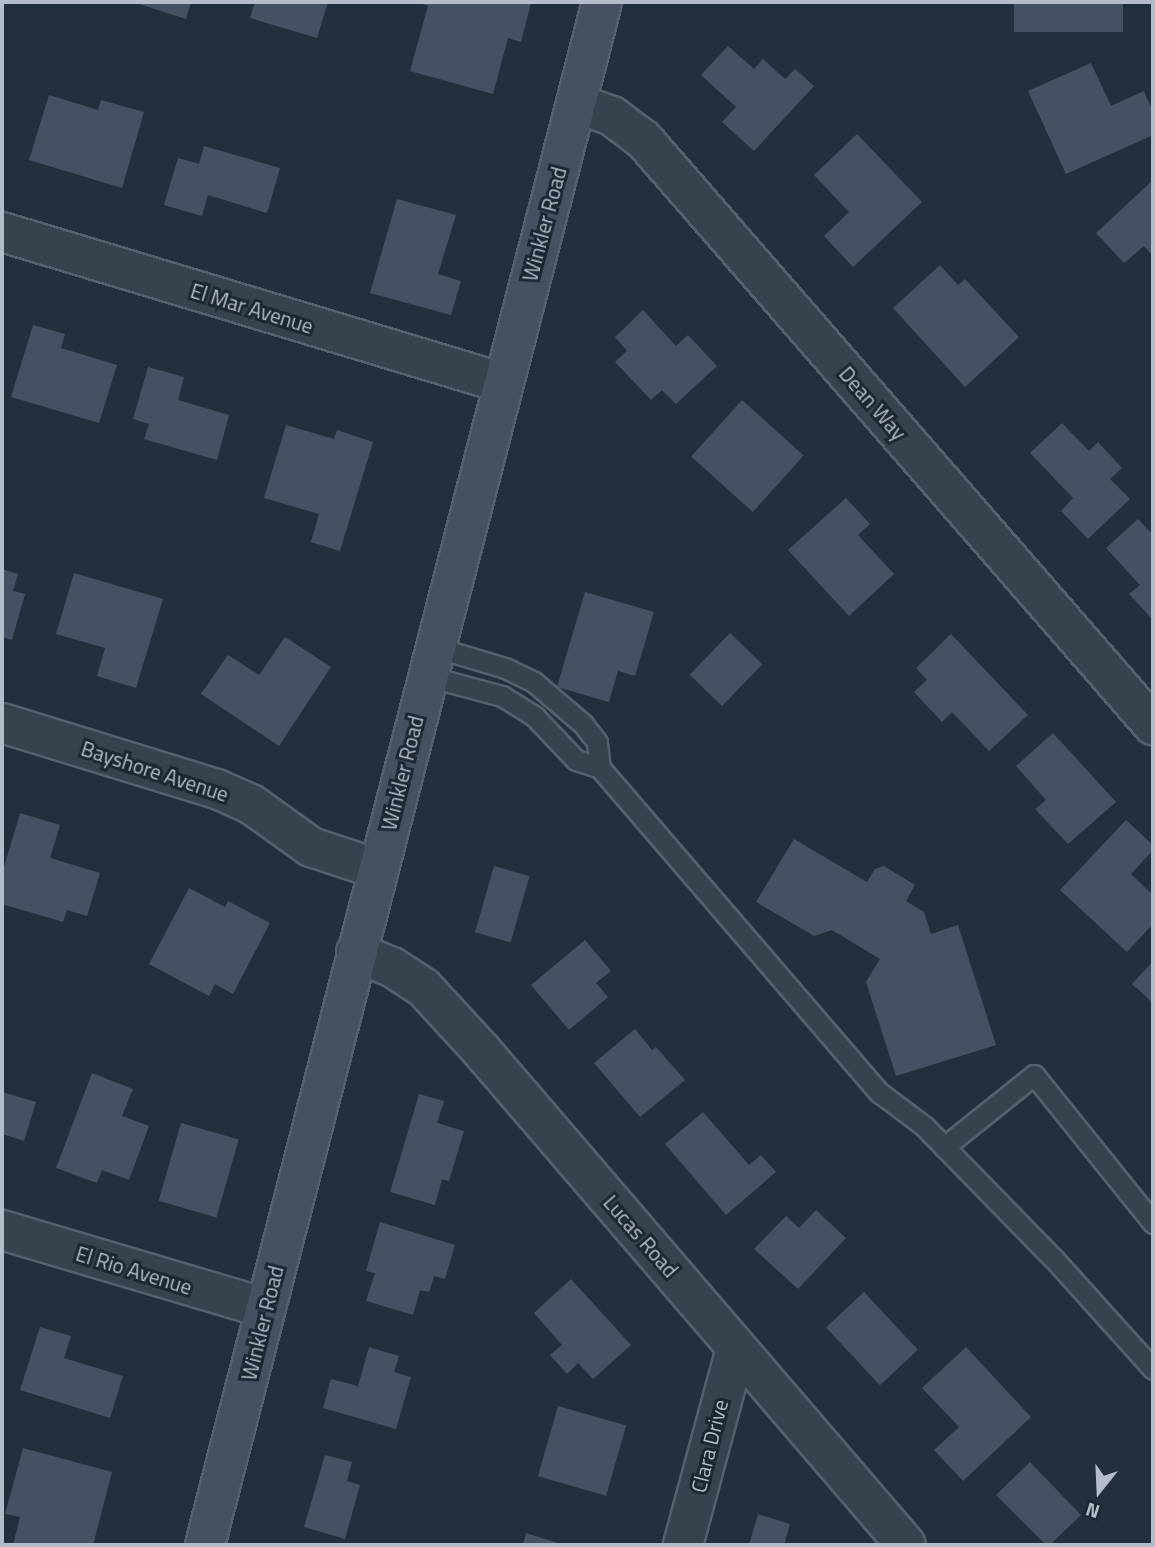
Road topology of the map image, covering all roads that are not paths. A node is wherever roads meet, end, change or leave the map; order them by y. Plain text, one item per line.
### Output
1 (603, 2) edge
2 (576, 103) junction
3 (2, 232) edge
4 (503, 383) junction
5 (431, 661) junction
6 (2, 723) edge
7 (1153, 725) edge
8 (600, 768) junction
9 (378, 869) junction
10 (356, 952) junction
11 (944, 1147) junction
12 (1153, 1223) edge
13 (2, 1230) edge
14 (266, 1308) junction
15 (736, 1348) junction
16 (1153, 1369) edge
17 (205, 1545) edge
18 (683, 1545) edge
19 (906, 1545) edge

1 - 2 street, Winkler Road
2 - 4 street, Winkler Road
2 - 7 street, Dean Way
3 - 4 street, El Mar Avenue
4 - 5 street, Winkler Road
5 - 8 lane
5 - 8 lane
5 - 9 street, Winkler Road
6 - 9 street, Bayshore Avenue
8 - 11 lane
9 - 10 street, Winkler Road
10 - 14 street, Winkler Road
10 - 15 street, Lucas Road
11 - 12 lane
11 - 16 lane
13 - 14 street, El Rio Avenue
14 - 17 street, Winkler Road
15 - 18 street, Clara Drive
15 - 19 street, Lucas Road

